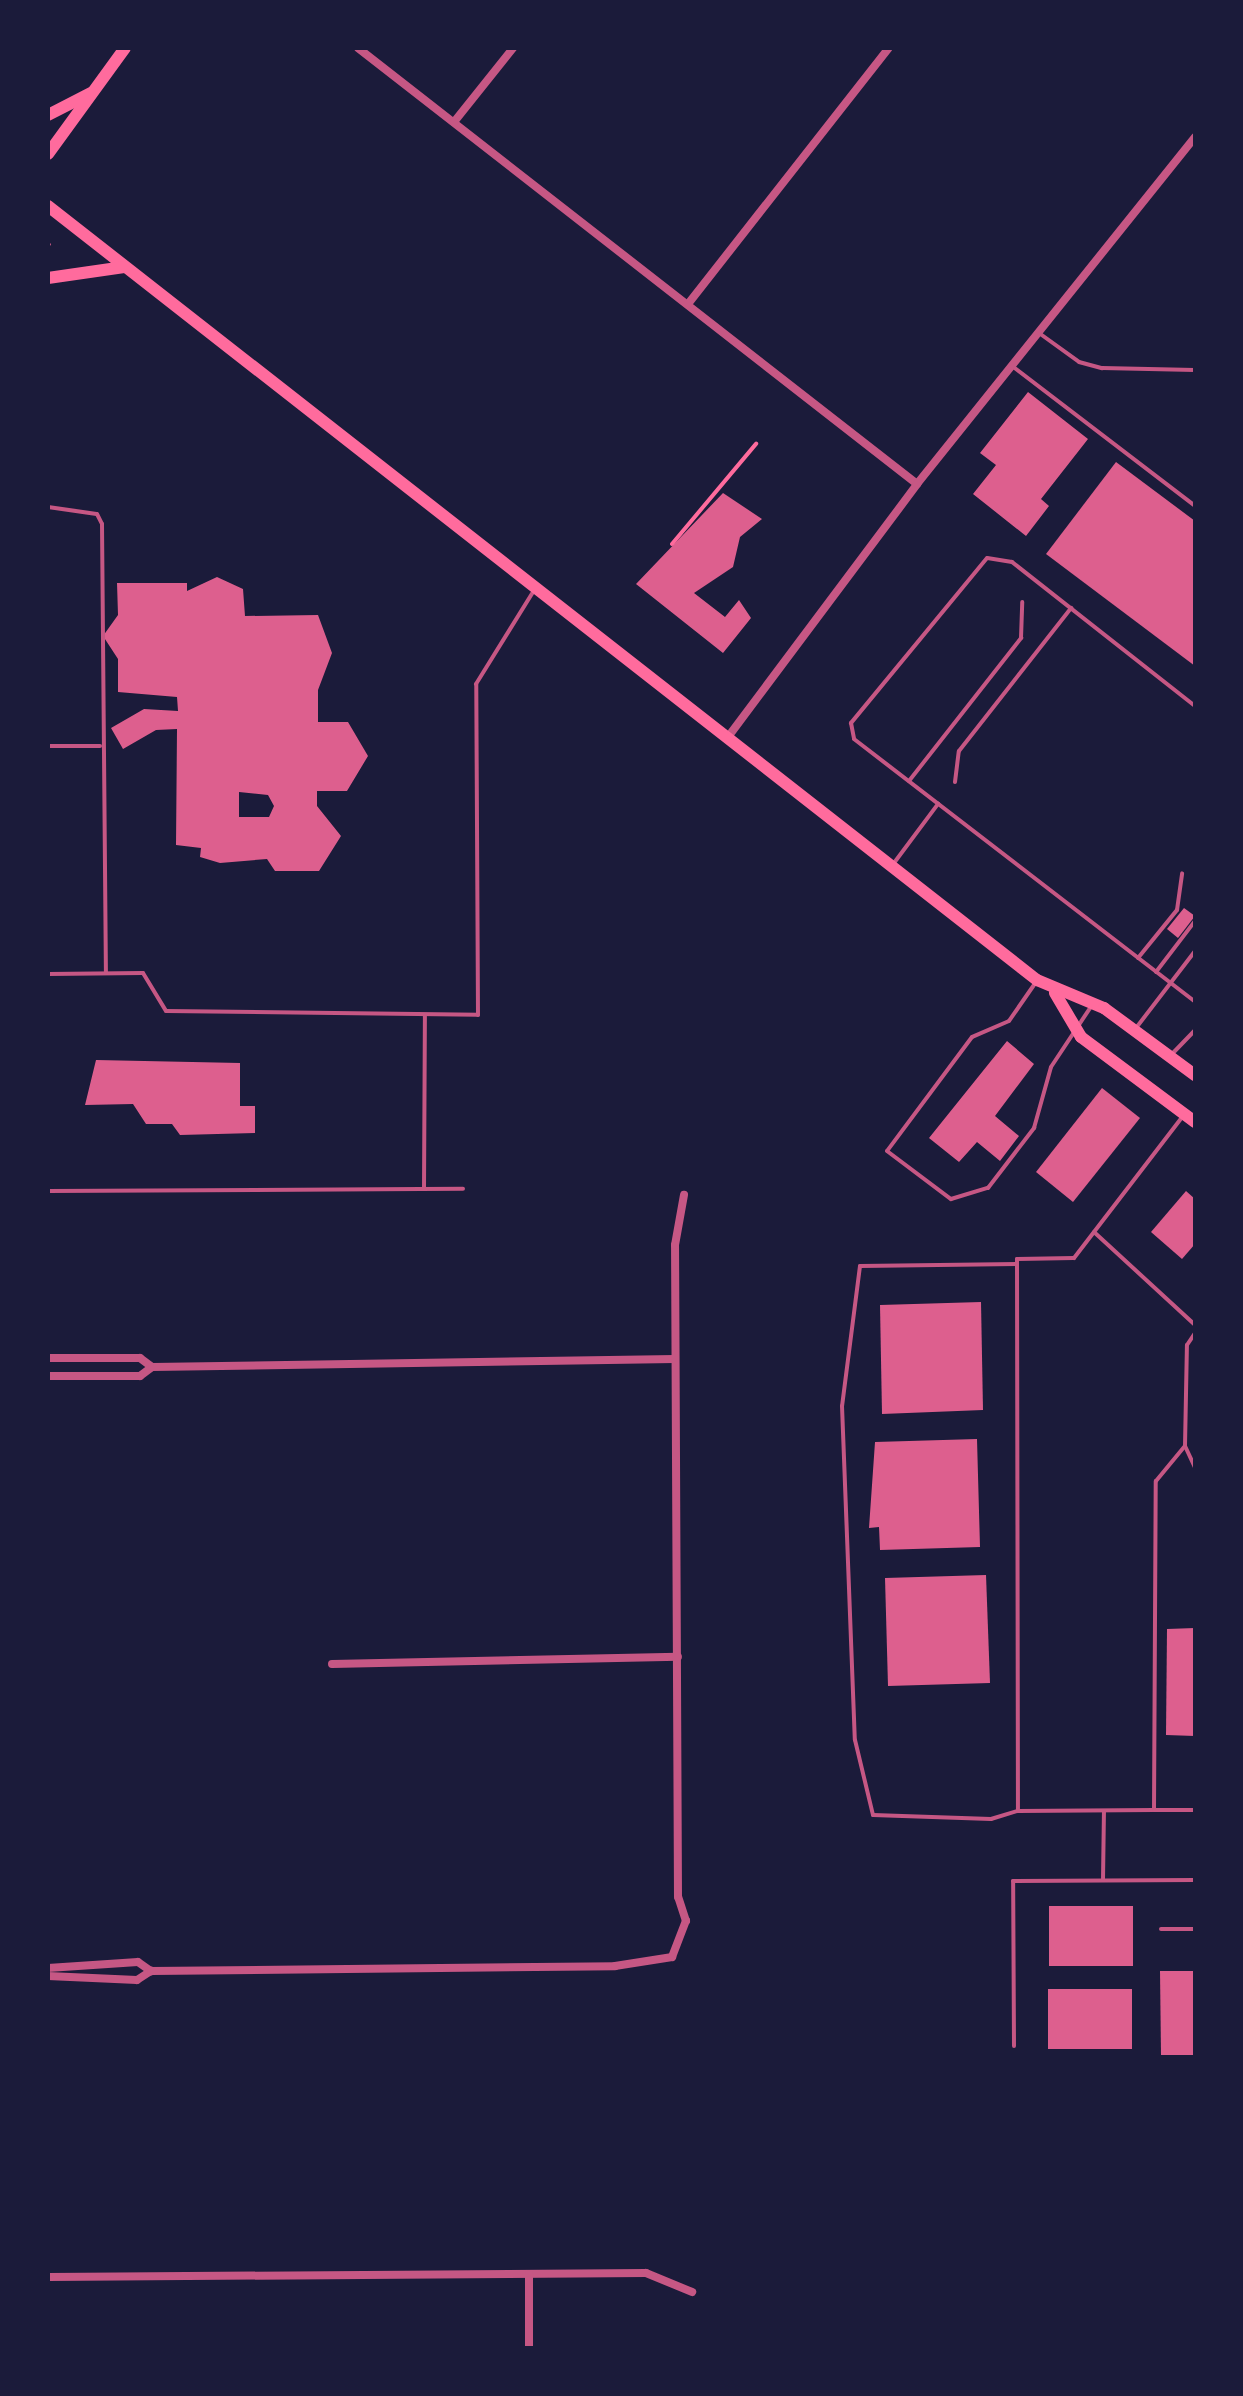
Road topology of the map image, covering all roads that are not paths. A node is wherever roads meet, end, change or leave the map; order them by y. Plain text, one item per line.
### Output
1 (125, 48) edge
2 (358, 48) edge
3 (513, 48) edge
4 (889, 48) edge
5 (94, 91) junction
6 (48, 115) edge
7 (454, 122) junction
8 (1195, 137) edge
9 (48, 154) edge
10 (48, 206) edge
11 (124, 267) junction
12 (48, 278) edge
13 (688, 304) junction
14 (1039, 333) junction
15 (1012, 366) junction
16 (1195, 370) edge
17 (917, 484) junction
18 (1195, 506) edge
19 (48, 507) edge
20 (536, 587) junction
21 (1022, 602) dead end
22 (1071, 608) junction
23 (1195, 706) edge
24 (728, 737) junction
25 (48, 746) edge
26 (100, 746) junction
27 (909, 782) junction
28 (955, 782) dead end
29 (938, 804) junction
30 (892, 866) junction
31 (1182, 873) dead end
32 (1195, 921) edge
33 (1195, 951) edge
34 (1138, 958) junction
35 (1156, 972) junction
36 (106, 973) junction
37 (48, 974) edge
38 (1037, 980) junction
39 (1171, 983) junction
40 (1055, 993) junction
41 (1195, 1002) edge
42 (1092, 1005) junction
43 (425, 1015) junction
44 (1076, 1027) junction
45 (1134, 1030) junction
46 (1195, 1030) edge
47 (1170, 1055) junction
48 (1195, 1075) edge
49 (1190, 1118) edge
50 (424, 1189) junction
51 (463, 1189) dead end
52 (48, 1191) edge
53 (684, 1195) dead end
54 (1094, 1232) junction
55 (1017, 1264) junction
56 (1195, 1325) edge
57 (1195, 1333) edge
58 (48, 1358) edge
59 (675, 1359) junction
60 (152, 1367) junction
61 (48, 1376) edge
62 (1185, 1446) junction
63 (1195, 1467) edge
64 (678, 1657) junction
65 (332, 1664) dead end
66 (1154, 1810) junction
67 (1195, 1810) edge
68 (1018, 1811) junction
69 (1104, 1811) junction
70 (1103, 1880) junction
71 (1195, 1880) edge
72 (1161, 1929) dead end
73 (1195, 1929) edge
74 (48, 1968) edge
75 (151, 1971) junction
76 (48, 1976) edge
77 (1014, 2046) dead end
78 (529, 2274) junction
79 (48, 2277) edge
80 (692, 2292) dead end
81 (529, 2348) edge

1 - 5 main road
2 - 7 street
3 - 7 street
4 - 13 street
5 - 6 main road
5 - 9 main road
7 - 13 street
8 - 14 street
10 - 11 main road
11 - 12 main road
11 - 20 main road
13 - 17 street
14 - 15 street
14 - 16 lane
15 - 17 street
15 - 18 lane
17 - 24 street
19 - 26 lane
20 - 24 main road
20 - 43 lane
21 - 27 lane
22 - 23 lane
22 - 27 lane
22 - 28 lane
24 - 30 main road
25 - 26 lane
26 - 36 lane
27 - 29 lane
29 - 30 lane
29 - 34 lane
30 - 38 main road
31 - 34 lane
32 - 35 lane
33 - 39 lane
34 - 35 lane
35 - 39 lane
36 - 37 lane
36 - 43 lane
38 - 40 main road
38 - 44 lane
39 - 41 lane
39 - 45 lane
40 - 42 main road
40 - 44 main road
42 - 44 lane
42 - 45 main road
43 - 50 lane
44 - 49 main road
45 - 47 main road
46 - 47 lane
47 - 48 main road
49 - 54 lane
50 - 51 lane
50 - 52 lane
53 - 59 street
54 - 55 lane
54 - 56 lane
55 - 68 lane
55 - 68 lane
57 - 62 lane
58 - 60 street
59 - 60 street
59 - 64 street
60 - 61 street
62 - 63 lane
62 - 66 lane
64 - 65 street
64 - 75 street
66 - 67 lane
66 - 69 lane
68 - 69 lane
69 - 70 lane
70 - 71 lane
70 - 77 lane
72 - 73 lane
74 - 75 street
75 - 76 street
78 - 79 street
78 - 80 street
78 - 81 street

